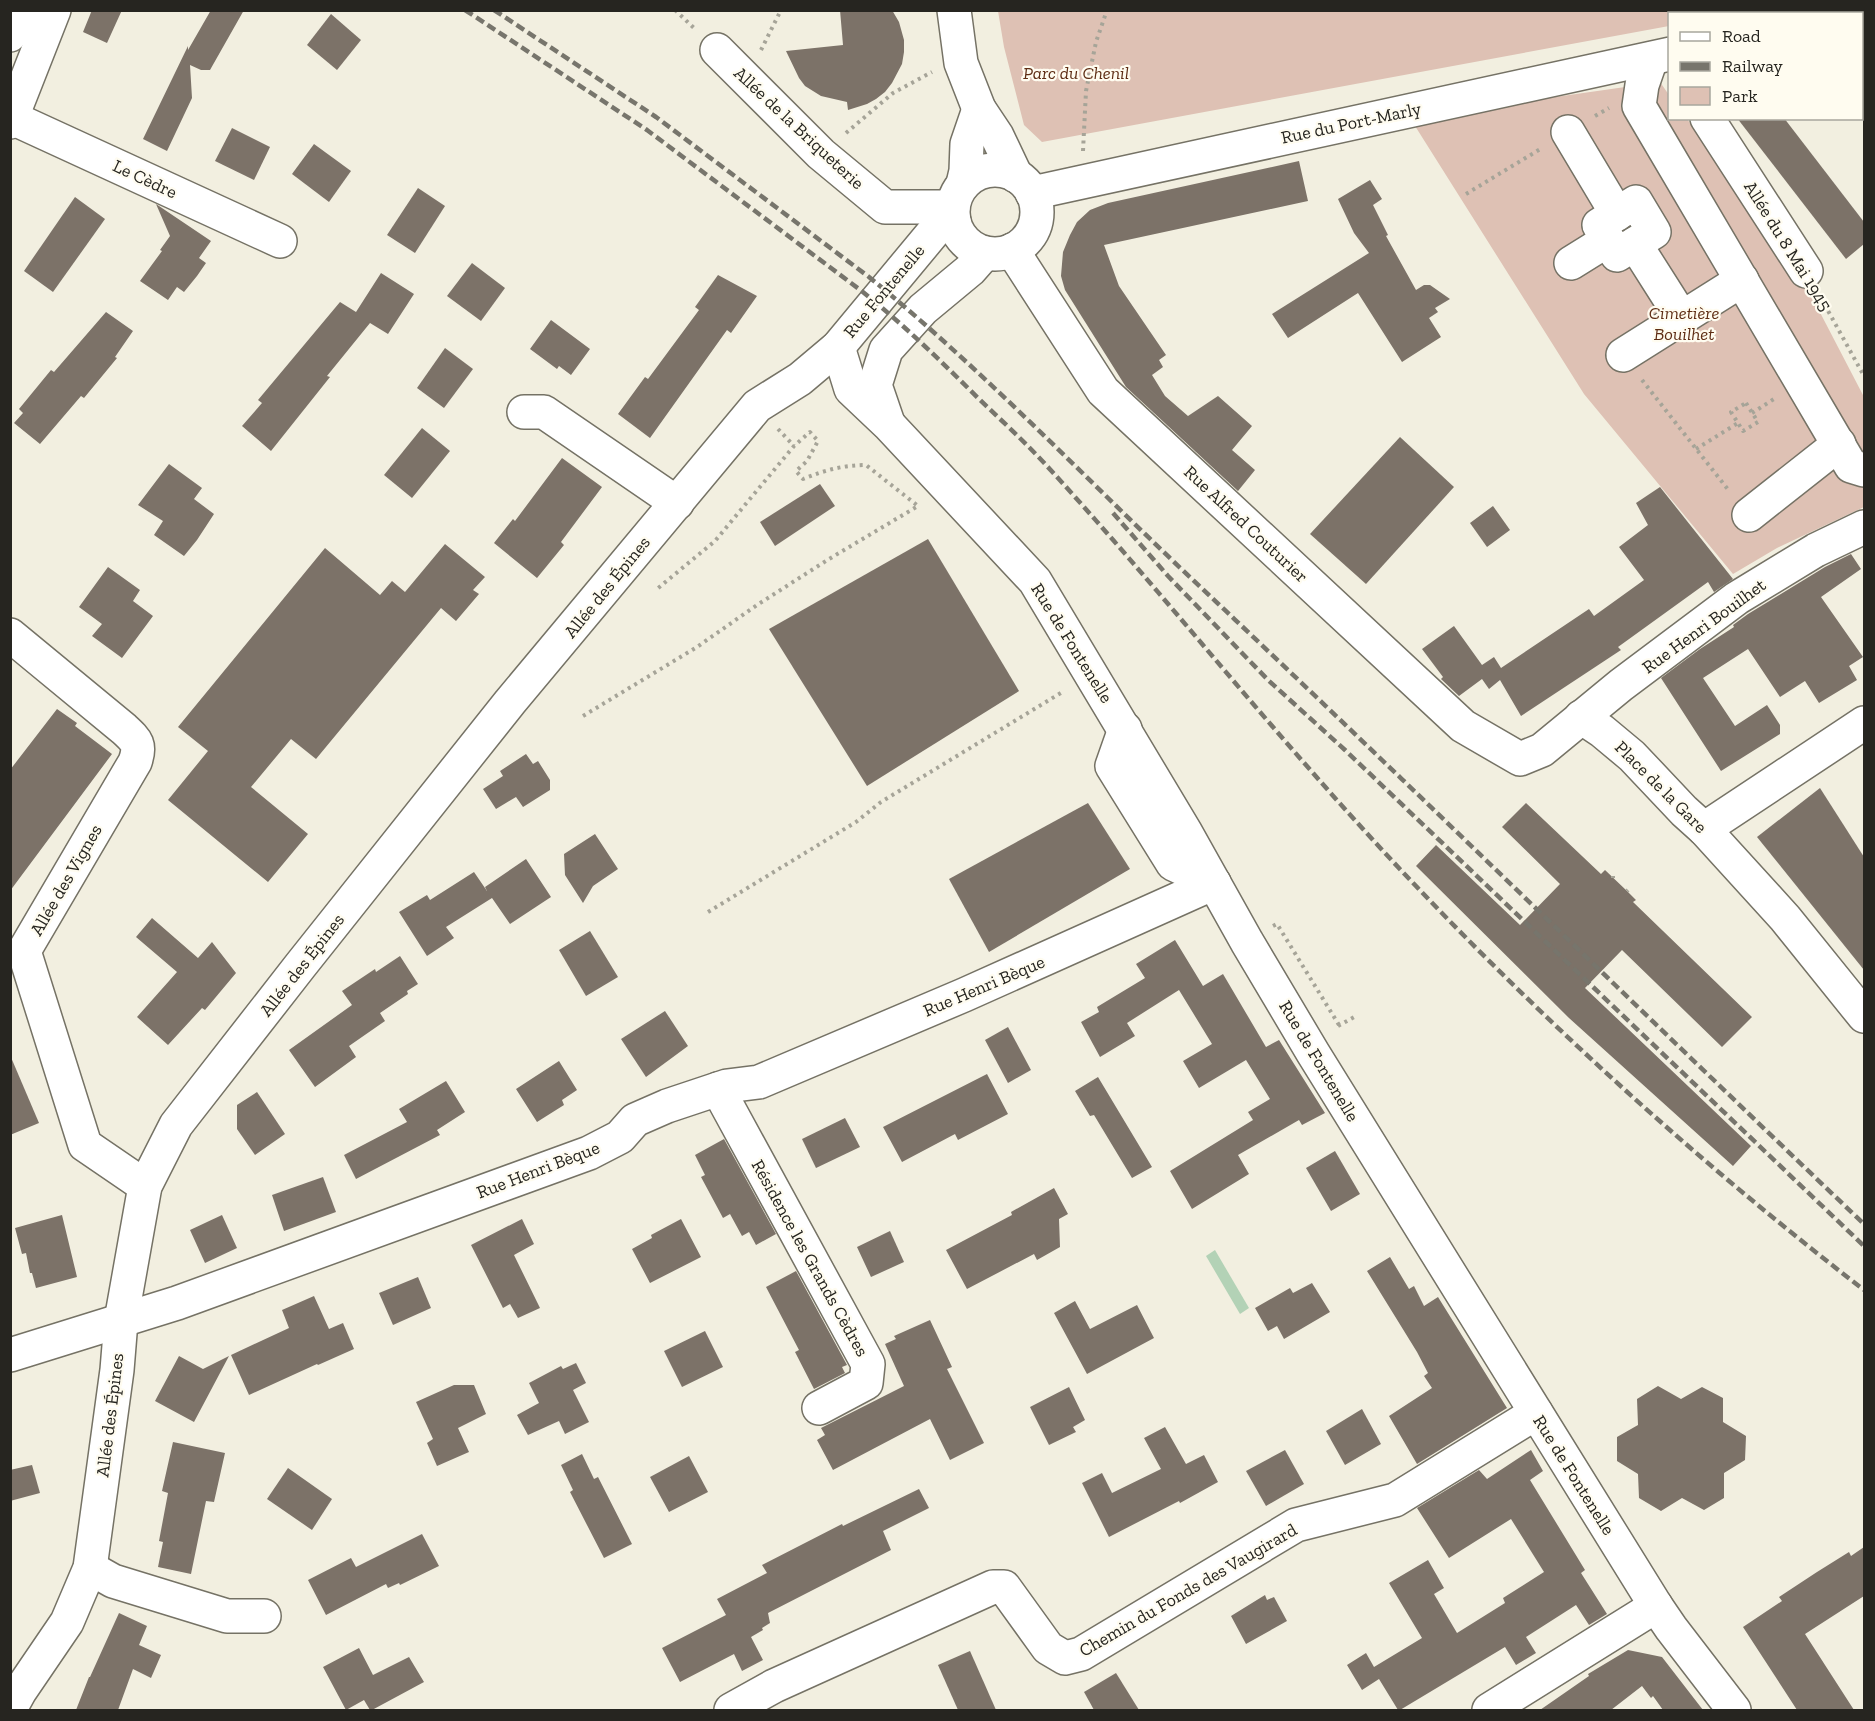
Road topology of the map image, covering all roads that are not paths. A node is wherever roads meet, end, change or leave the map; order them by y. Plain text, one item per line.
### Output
1 (20, 10) edge
2 (54, 10) edge
3 (954, 10) edge
4 (10, 35) edge
5 (717, 50) dead end
6 (1664, 57) edge
7 (979, 109) junction
8 (11, 118) edge
9 (1708, 120) edge
10 (1568, 132) dead end
11 (1024, 184) junction
12 (1688, 189) junction
13 (957, 204) junction
14 (1626, 228) junction
15 (280, 241) dead end
16 (998, 251) junction
17 (1571, 263) dead end
18 (1806, 271) road end
19 (1742, 280) junction
20 (1682, 318) junction
21 (838, 346) junction
22 (1623, 355) road end
23 (524, 412) dead end
24 (889, 425) junction
25 (1839, 444) junction
26 (1864, 470) edge
27 (677, 503) junction
28 (1749, 515) road end
29 (1864, 527) edge
30 (10, 635) edge
31 (1581, 717) junction
32 (1864, 723) edge
33 (1704, 829) junction
34 (1214, 883) junction
35 (1864, 1017) edge
36 (718, 1089) junction
37 (145, 1186) junction
38 (121, 1321) junction
39 (10, 1354) edge
40 (819, 1408) dead end
41 (1536, 1413) junction
42 (90, 1568) junction
43 (1656, 1606) junction
44 (264, 1616) dead end
45 (10, 1709) edge
46 (731, 1710) edge
47 (1489, 1710) edge
48 (1734, 1710) edge

1 - 4 street
2 - 8 street
3 - 7 street
5 - 13 street, Allée de la Briqueterie
6 - 11 street, Rue du Port-Marly
6 - 12 street
7 - 11 street
7 - 13 street
8 - 15 street, Le Cèdre
9 - 18 street, Allée du 8 Mai 1945
10 - 14 street
11 - 13 street
11 - 16 street
12 - 14 street
12 - 19 street
13 - 16 street
13 - 21 street, Rue Fontenelle
14 - 17 street
14 - 20 street
16 - 24 street
16 - 31 street, Rue Alfred Couturier
19 - 20 street
19 - 25 street
20 - 22 street
21 - 24 street, Rue Fontenelle
21 - 27 street, Allée des Épines
23 - 27 street
24 - 34 street, Rue de Fontenelle
25 - 26 street
25 - 28 street
27 - 37 street, Allée des Épines
29 - 31 street, Rue Henri Bouilhet
30 - 37 street, Allée des Vignes
31 - 33 street, Place de la Gare
32 - 33 street
33 - 35 street, Place de la Gare
34 - 36 street, Rue Henri Bèque
34 - 41 street, Rue de Fontenelle
36 - 38 street, Rue Henri Bèque
36 - 40 street, Résidence les Grands Cèdres
37 - 38 street, Allée des Épines
38 - 39 street, Rue Henri Bèque
38 - 42 street, Allée des Épines
41 - 43 street, Rue de Fontenelle
41 - 46 street, Chemin du Fonds des Vaugirard
42 - 44 street
42 - 45 street, Allée des Épines
43 - 47 street
43 - 48 street, Rue de Fontenelle

